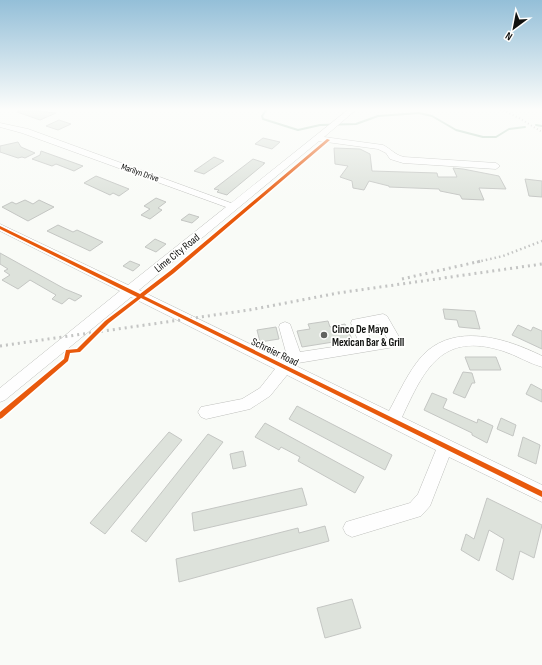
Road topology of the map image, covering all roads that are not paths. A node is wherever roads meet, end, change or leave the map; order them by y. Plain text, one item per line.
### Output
1 (50, 140) edge
2 (315, 140) edge
3 (332, 140) edge
4 (496, 166) dead end
5 (234, 206) junction
6 (0, 228) edge
7 (130, 291) junction
8 (285, 327) dead end
9 (367, 346) dead end
10 (542, 362) edge
11 (290, 363) junction
12 (0, 396) edge
13 (206, 412) dead end
14 (392, 421) junction
15 (445, 447) junction
16 (542, 494) edge
17 (352, 528) dead end

1 - 5 street, Marilyn Drive
2 - 5 street, Lime City Road
3 - 4 street
5 - 7 street, Lime City Road
6 - 7 street, Schreier Road
7 - 11 street, Schreier Road
7 - 12 street, Lime City Road
8 - 11 street
9 - 11 street
10 - 14 street
11 - 13 street
11 - 14 street, Schreier Road
14 - 15 street, Schreier Road
15 - 16 street, Schreier Road
15 - 17 street

